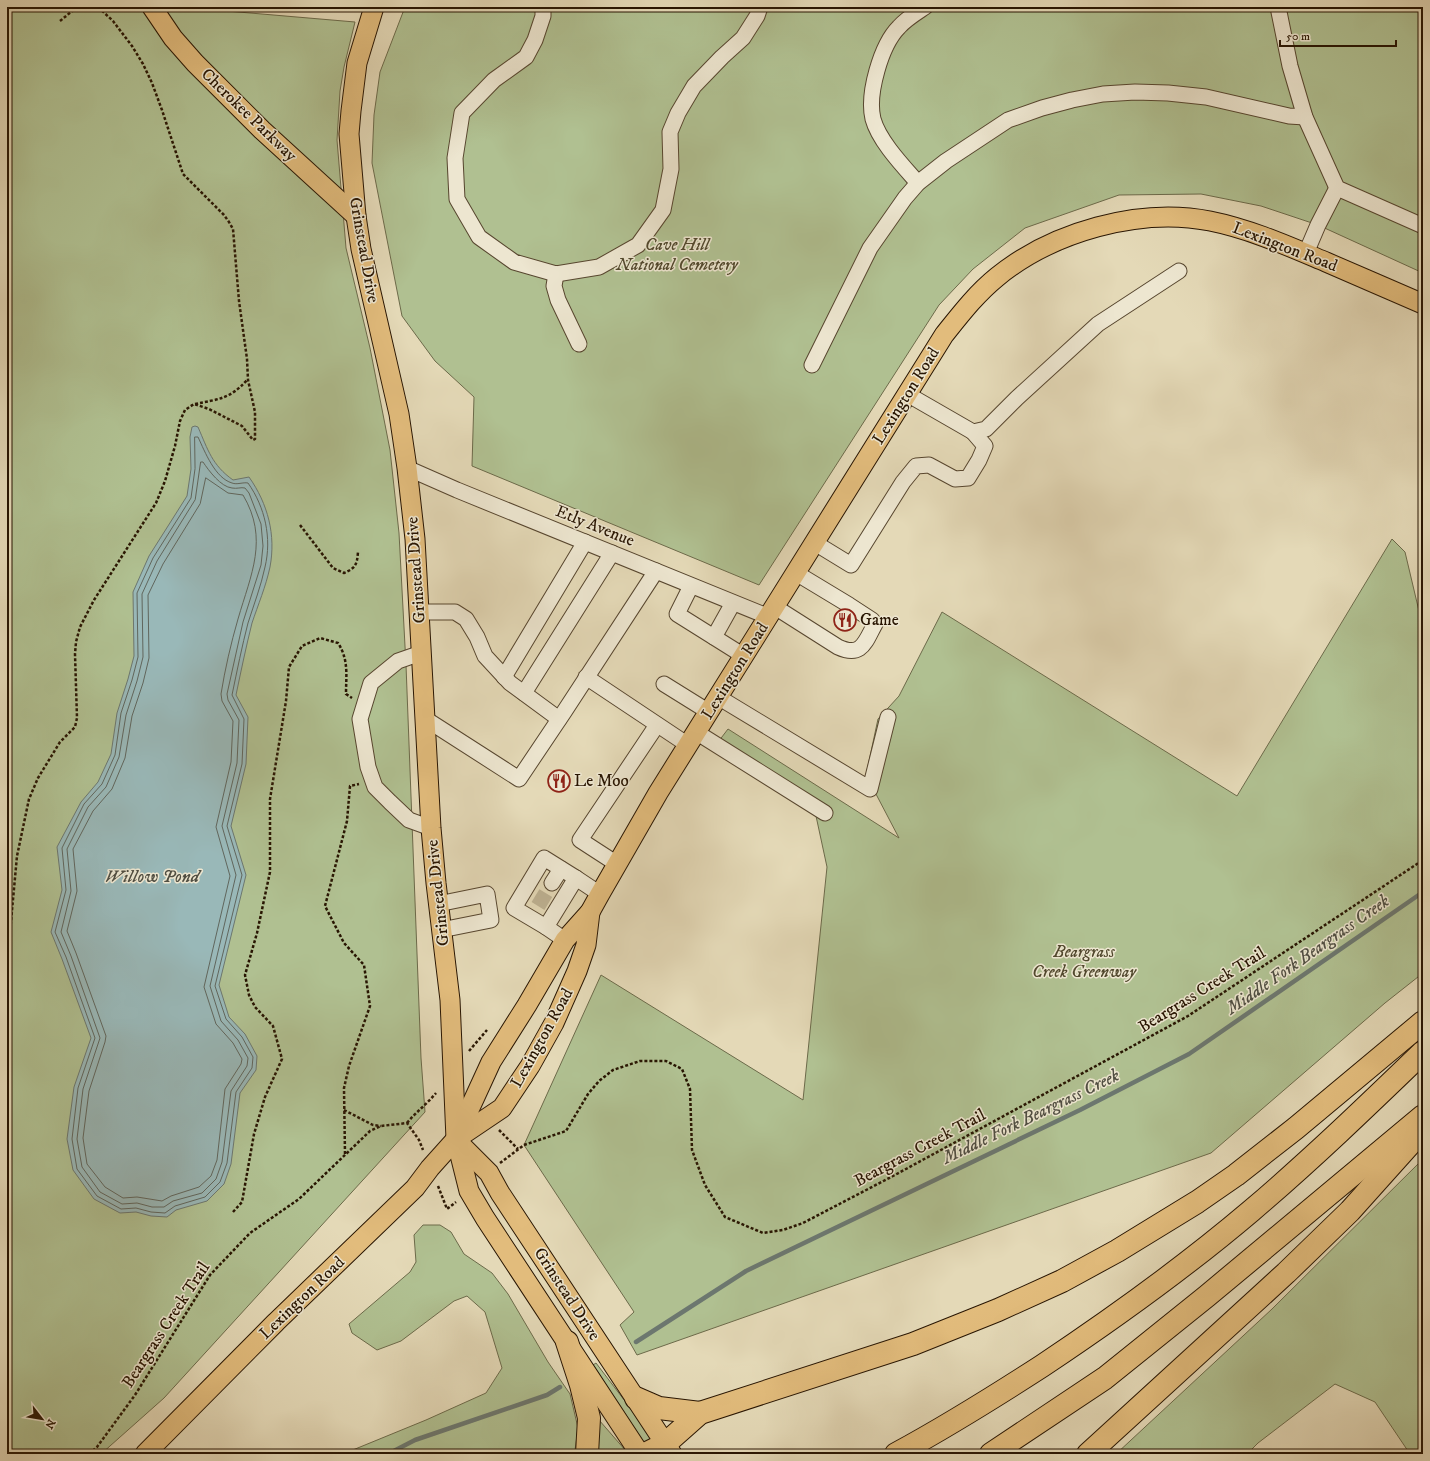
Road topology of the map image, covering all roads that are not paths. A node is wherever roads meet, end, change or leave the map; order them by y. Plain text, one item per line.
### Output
1 (152, 7) edge
2 (374, 7) edge
3 (543, 7) edge
4 (760, 7) edge
5 (925, 7) edge
6 (1278, 7) edge
7 (1305, 117) junction
8 (918, 183) junction
9 (1337, 188) junction
10 (356, 216) junction
11 (1423, 226) edge
12 (1306, 253) junction
13 (1178, 271) dead end
14 (556, 274) junction
15 (1423, 304) edge
16 (579, 344) dead end
17 (812, 365) dead end
18 (907, 394) junction
19 (973, 432) junction
20 (407, 468) junction
21 (585, 542) junction
22 (815, 543) junction
23 (612, 553) junction
24 (656, 571) junction
25 (796, 573) junction
26 (691, 586) junction
27 (733, 603) junction
28 (419, 612) junction
29 (772, 612) junction
30 (714, 637) junction
31 (421, 653) junction
32 (744, 656) junction
33 (504, 677) junction
34 (586, 677) junction
35 (664, 684) dead end
36 (524, 693) junction
37 (714, 704) junction
38 (424, 718) junction
39 (888, 718) dead end
40 (559, 719) junction
41 (657, 725) junction
42 (692, 739) junction
43 (825, 813) dead end
44 (431, 828) junction
45 (616, 864) junction
46 (561, 869) junction
47 (576, 878) junction
48 (552, 883) tunnel mouth
49 (600, 894) junction
50 (438, 904) junction
51 (514, 908) junction
52 (489, 910) junction
53 (590, 912) junction
54 (546, 927) junction
55 (441, 930) junction
56 (565, 940) junction
57 (1423, 1022) edge
58 (1423, 1052) edge
59 (1423, 1116) edge
60 (1423, 1130) edge
61 (456, 1139) junction
62 (567, 1342) junction
63 (636, 1398) junction
64 (700, 1413) junction
65 (669, 1449) edge
66 (145, 1454) edge
67 (587, 1454) edge
68 (640, 1454) edge
69 (645, 1454) edge
70 (896, 1454) edge
71 (991, 1454) edge
72 (1088, 1454) edge

1 - 10 main road, Cherokee Parkway
2 - 10 main road, Grinstead Drive
3 - 14 street
4 - 14 street
5 - 8 street
6 - 7 street
7 - 8 street
7 - 9 street
8 - 17 street
9 - 11 street
9 - 12 street
10 - 20 main road, Grinstead Drive
12 - 15 main road, Lexington Road
12 - 18 main road, Lexington Road
13 - 19 street
14 - 16 street
18 - 19 street
18 - 22 main road, Lexington Road
19 - 22 street
20 - 21 street, Etly Avenue
20 - 28 main road, Grinstead Drive
21 - 23 street, Etly Avenue
21 - 33 street
22 - 25 main road, Lexington Road
23 - 24 street, Etly Avenue
23 - 36 street
24 - 26 street, Etly Avenue
24 - 34 street
25 - 29 main road, Lexington Road
25 - 29 street, Etly Avenue
26 - 27 street, Etly Avenue
26 - 30 street
27 - 29 street, Etly Avenue
27 - 30 street
28 - 31 main road, Grinstead Drive
28 - 33 street
29 - 32 main road, Lexington Road
30 - 32 street
31 - 38 main road, Grinstead Drive
31 - 44 street
32 - 37 main road, Lexington Road
33 - 36 street
34 - 40 street
34 - 41 street
35 - 37 street
36 - 40 street
37 - 39 street
37 - 42 main road, Lexington Road
38 - 40 street
38 - 44 main road, Grinstead Drive
41 - 42 street
41 - 45 street
42 - 43 street
42 - 45 main road, Lexington Road
44 - 50 main road, Grinstead Drive
45 - 49 main road, Lexington Road
46 - 47 street
46 - 48 street
46 - 51 street
47 - 49 street
47 - 54 street
49 - 53 main road, Lexington Road
50 - 52 street
50 - 55 main road, Grinstead Drive
51 - 52 street
51 - 54 street
52 - 55 street
53 - 56 main road, Lexington Road
53 - 61 main road, Lexington Road
54 - 56 street
55 - 61 main road, Grinstead Drive
56 - 61 main road, Lexington Road
57 - 64 highway
58 - 70 highway
59 - 71 highway
60 - 72 highway
61 - 62 main road, Grinstead Drive
61 - 63 main road, Grinstead Drive
61 - 66 main road, Lexington Road
62 - 67 highway
62 - 68 main road, Grinstead Drive
63 - 64 highway
63 - 65 main road, Grinstead Drive
64 - 65 highway
65 - 69 highway

